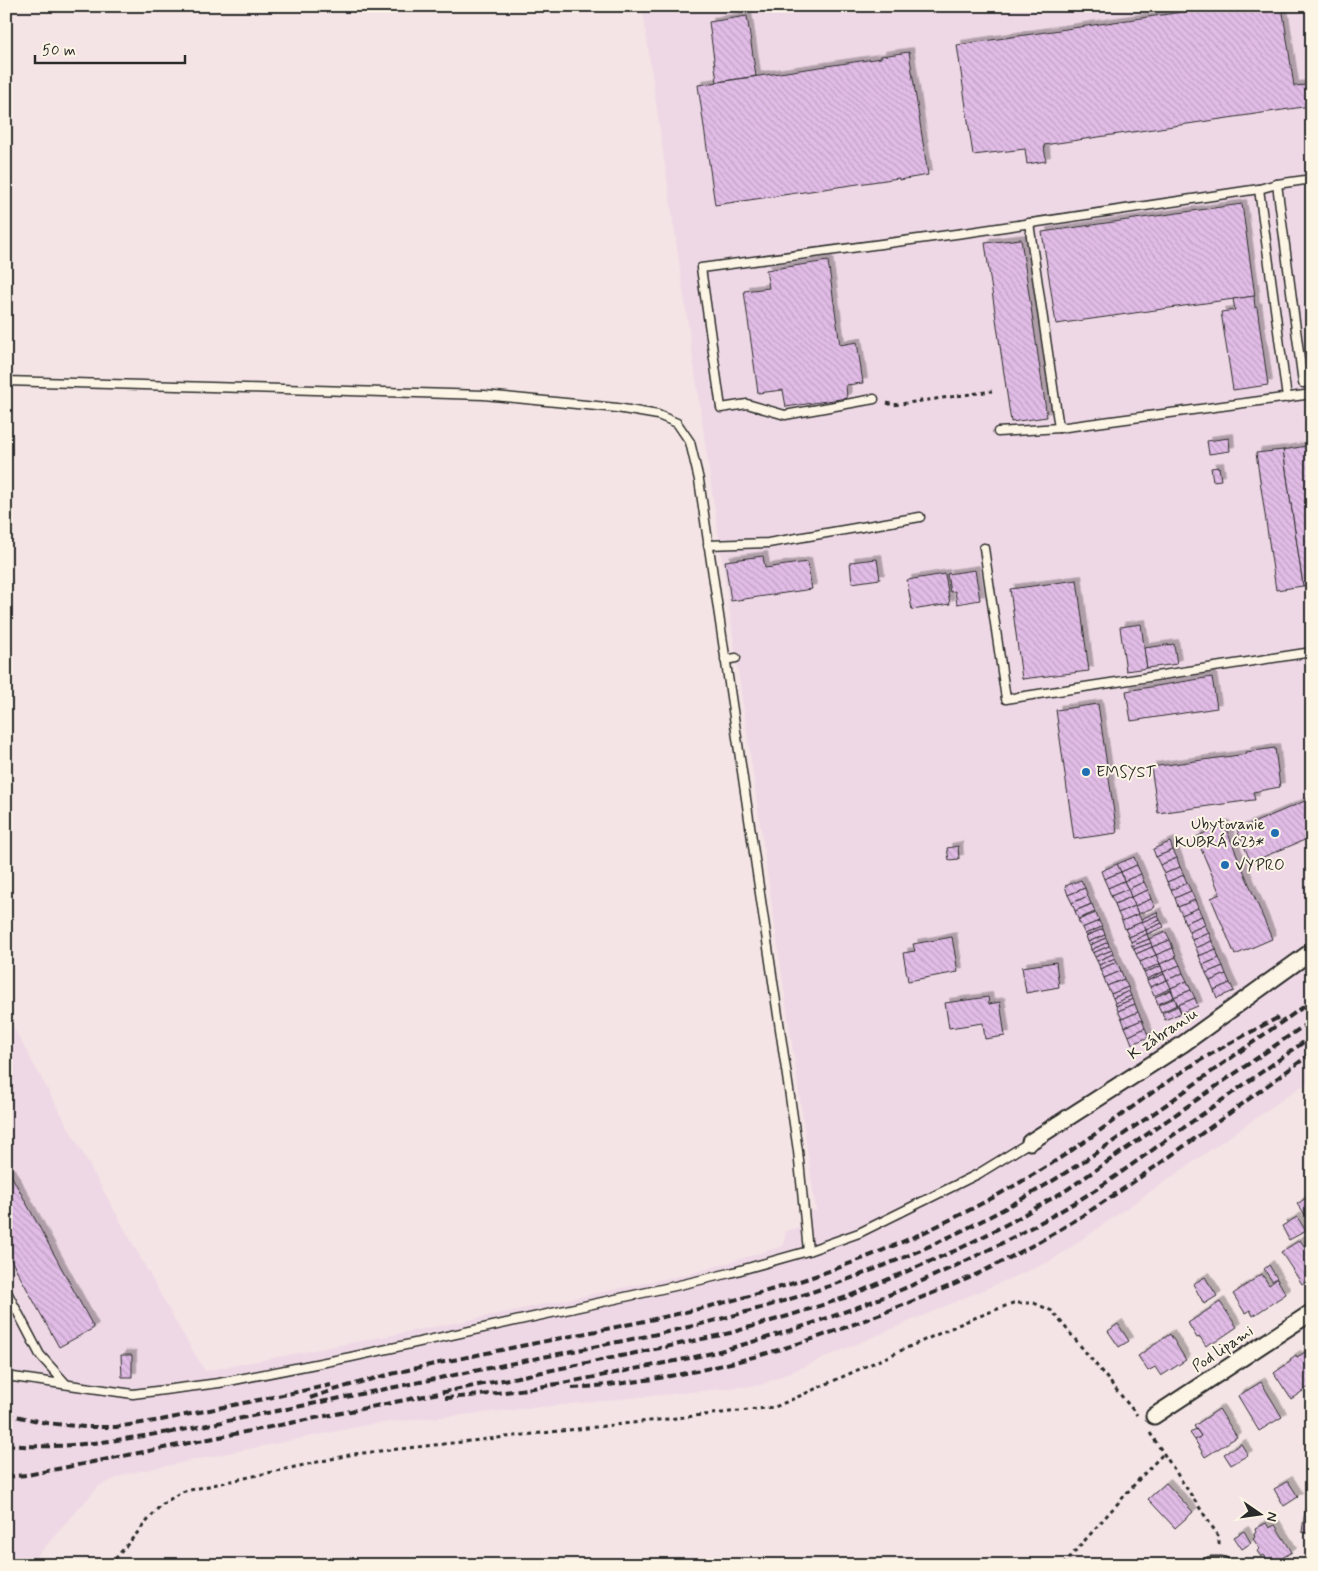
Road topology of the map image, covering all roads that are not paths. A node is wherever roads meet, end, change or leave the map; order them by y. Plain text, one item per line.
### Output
1 (1312, 179) edge
2 (1278, 184) junction
3 (1260, 189) junction
4 (1029, 223) junction
5 (6, 381) edge
6 (1303, 383) dead end
7 (1312, 394) edge
8 (1287, 398) junction
9 (874, 399) dead end
10 (1059, 428) junction
11 (998, 432) dead end
12 (920, 517) dead end
13 (708, 545) junction
14 (984, 548) dead end
15 (1312, 652) edge
16 (736, 658) dead end
17 (725, 660) junction
18 (1312, 951) edge
19 (1030, 1142) joint
20 (808, 1251) junction
21 (6, 1290) edge
22 (1312, 1312) edge
23 (6, 1376) edge
24 (66, 1384) junction
25 (1154, 1416) dead end

1 - 2 lane
2 - 3 lane
2 - 6 lane
3 - 4 lane
3 - 8 lane
4 - 9 lane
4 - 10 lane
5 - 13 lane
7 - 8 lane
8 - 10 lane
10 - 11 lane
12 - 13 lane
13 - 17 lane
14 - 15 lane
16 - 17 lane
17 - 20 lane
18 - 19 street, K zábraniu
19 - 20 lane
20 - 24 lane
21 - 24 lane
22 - 25 street, Pod lipami
23 - 24 lane

